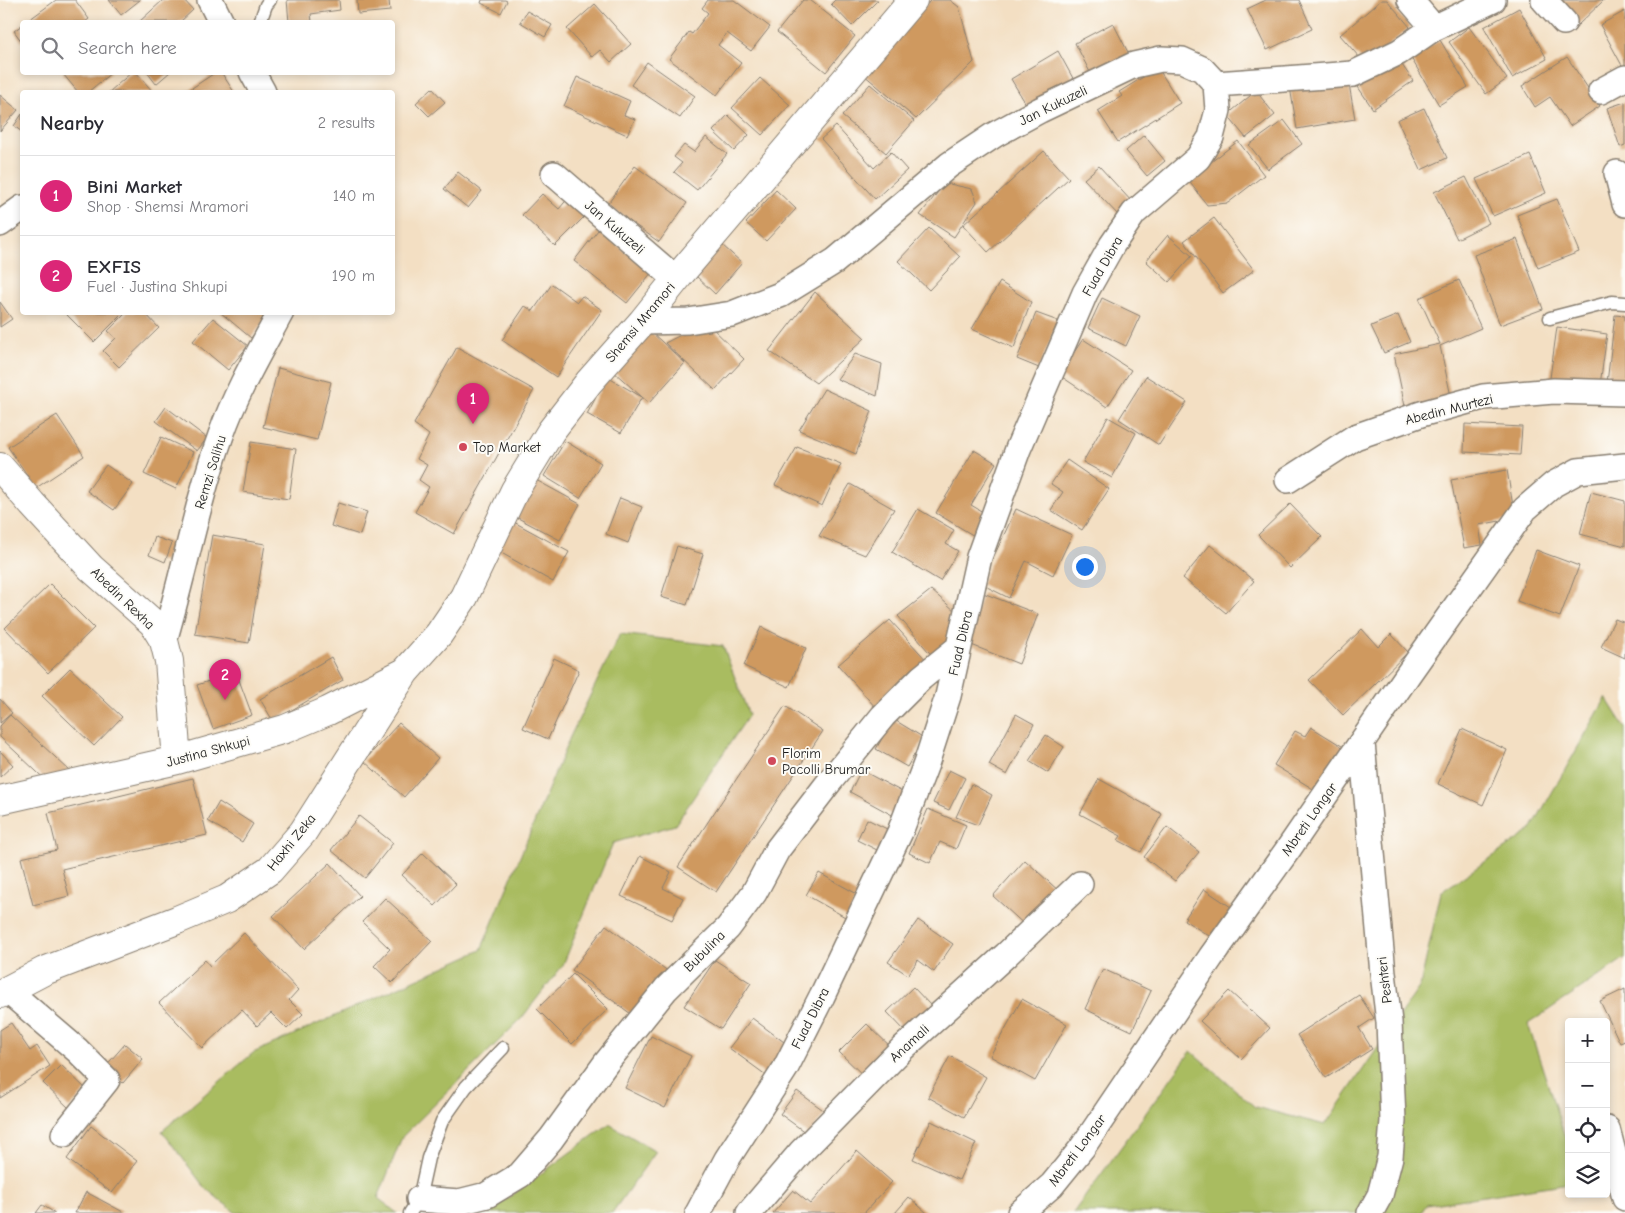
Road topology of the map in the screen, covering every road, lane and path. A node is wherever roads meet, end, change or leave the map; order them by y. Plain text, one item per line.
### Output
1 (210, 0) edge
2 (270, 0) edge
3 (914, 0) edge
4 (1410, 0) edge
5 (1493, 0) edge
6 (1544, 0) edge
7 (220, 20) edge
8 (261, 20) edge
9 (1564, 22) dead end
10 (1434, 28) junction
11 (254, 75) edge
12 (1625, 78) edge
13 (1216, 84) junction
14 (262, 90) edge
15 (1601, 91) dead end
16 (1617, 173) dead end
17 (554, 174) dead end
18 (1625, 204) edge
19 (20, 209) edge
20 (0, 224) edge
21 (676, 279) junction
22 (1625, 303) edge
23 (279, 315) edge
24 (1550, 318) dead end
25 (642, 322) junction
26 (1625, 393) edge
27 (1625, 466) edge
28 (0, 467) edge
29 (1288, 480) dead end
30 (164, 641) junction
31 (958, 648) junction
32 (405, 672) junction
33 (1362, 743) junction
34 (177, 760) junction
35 (0, 800) edge
36 (1080, 884) dead end
37 (4, 992) edge
38 (503, 1048) dead end
39 (64, 1134) dead end
40 (1610, 1140) edge
41 (1625, 1198) edge
42 (414, 1206) edge
43 (698, 1213) edge
44 (749, 1213) edge
45 (1020, 1213) edge
46 (1370, 1213) edge

1 - 7 street
2 - 8 lane
3 - 21 street, Shemsi Mramori
4 - 10 street
5 - 10 street
6 - 9 street
10 - 13 street
11 - 14 street
12 - 15 street
13 - 25 street, Jan Kukuzeli
13 - 31 street, Fuad Dibra
16 - 18 street
17 - 21 street, Jan Kukuzeli
19 - 20 street
21 - 25 street, Shemsi Mramori
22 - 24 lane
23 - 30 street, Remzi Salihu
25 - 32 street, Shemsi Mramori
26 - 29 street, Abedin Murtezi
27 - 33 street, Mbreti Longar
28 - 30 street, Abedin Rexha
30 - 34 street, Abedin Rexha
31 - 42 street, Bubulina
31 - 43 street, Fuad Dibra
32 - 34 street, Justina Shkupi
32 - 37 street, Haxhi Zeka
33 - 45 street, Mbreti Longar
33 - 46 street, Peshteri
34 - 35 street, Justina Shkupi
36 - 44 street, Anamali
37 - 39 street, Haxhi Zeka
38 - 42 lane, Bubulina
40 - 41 street

